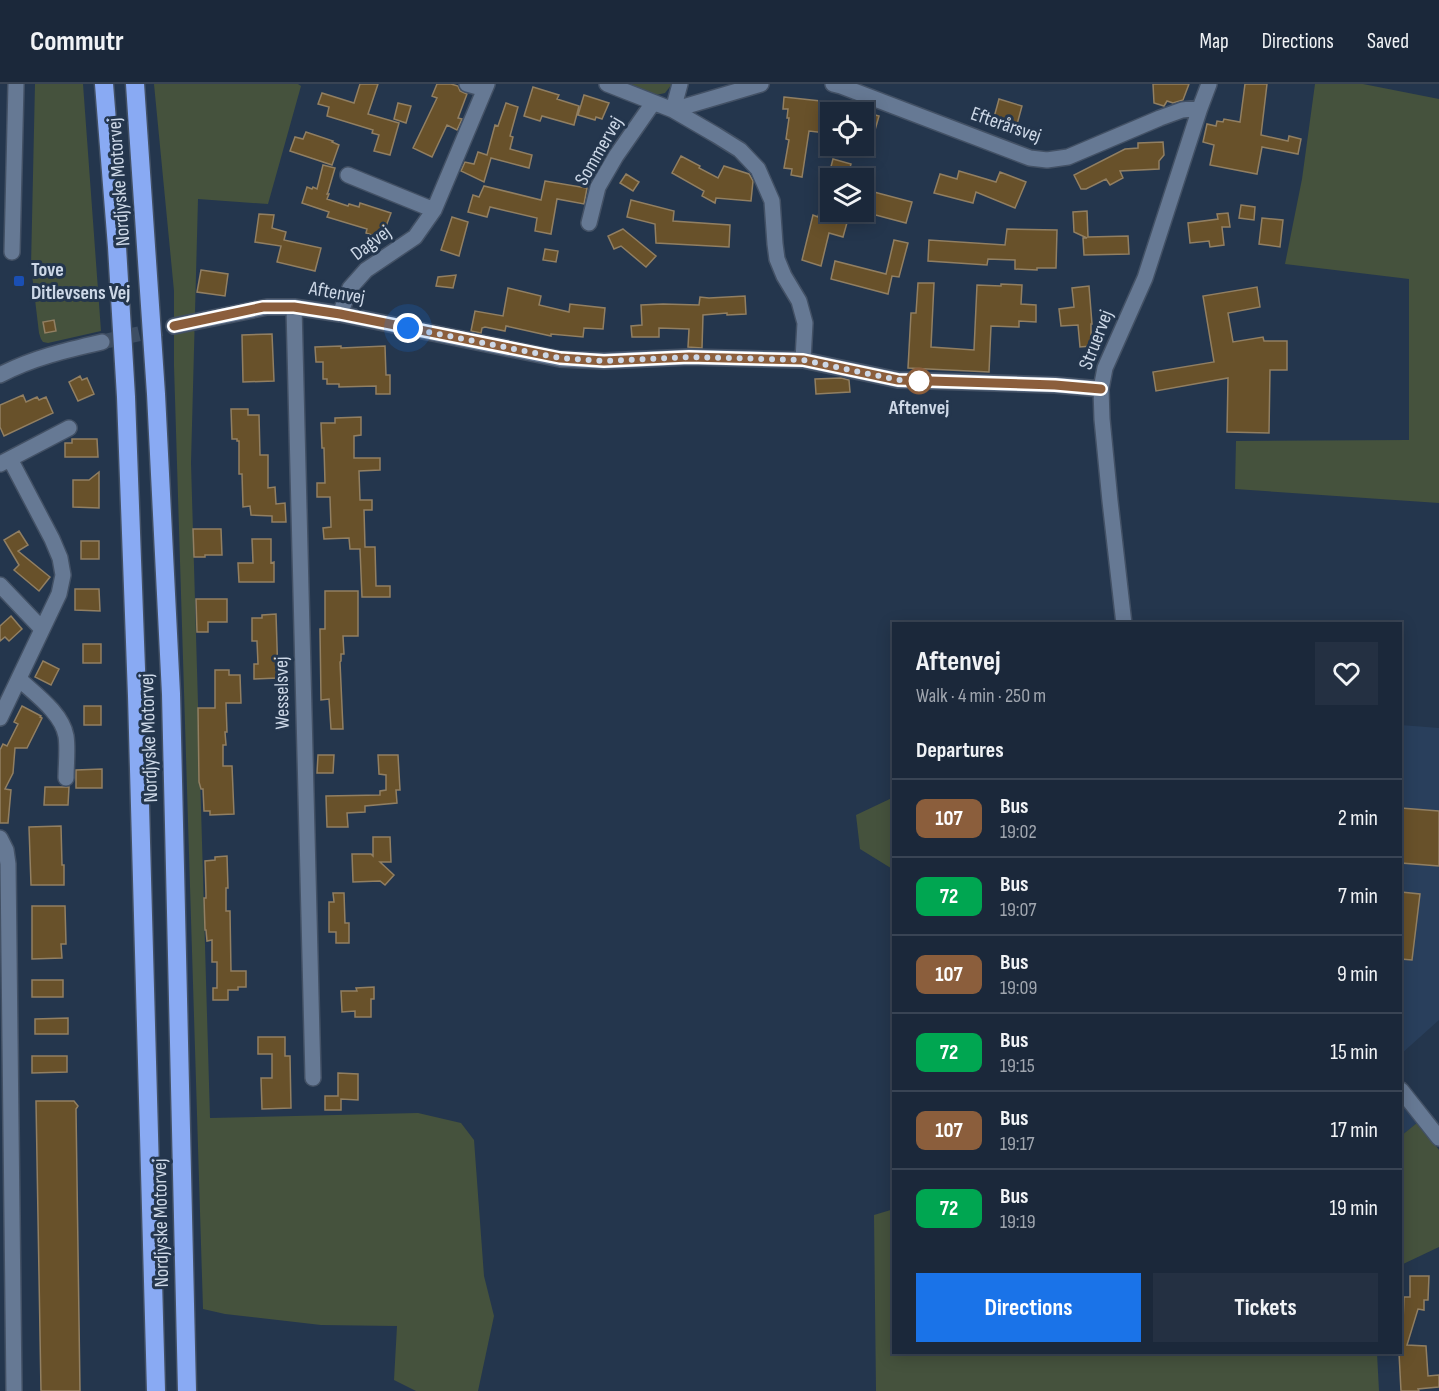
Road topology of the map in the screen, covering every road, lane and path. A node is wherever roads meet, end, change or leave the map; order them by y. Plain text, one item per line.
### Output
1 (16, 84) edge
2 (135, 84) edge
3 (467, 84) edge
4 (607, 84) edge
5 (680, 84) edge
6 (761, 84) edge
7 (833, 84) edge
8 (1209, 84) edge
9 (486, 86) edge
10 (104, 87) edge
11 (653, 103) junction
12 (1200, 108) junction
13 (673, 110) junction
14 (348, 175) dead end
15 (434, 210) junction
16 (6, 217) edge
17 (589, 223) dead end
18 (12, 252) dead end
19 (294, 307) junction
20 (340, 314) junction
21 (174, 326) tunnel mouth
22 (102, 342) tunnel mouth
23 (803, 360) junction
24 (0, 375) edge
25 (1101, 389) junction
26 (69, 428) dead end
27 (5, 462) edge
28 (0, 585) edge
29 (1124, 622) edge
30 (42, 629) junction
31 (19, 679) junction
32 (0, 718) edge
33 (66, 778) dead end
34 (0, 838) edge
35 (5, 1071) edge
36 (313, 1078) dead end
37 (1402, 1091) edge
38 (1439, 1138) edge
39 (6, 1199) edge
40 (7, 1357) edge
41 (14, 1391) edge
42 (156, 1391) edge
43 (187, 1391) edge

1 - 16 street
2 - 43 highway, Nordjyske Motorvej
3 - 9 street, Dagvej
4 - 11 street, Sommervej
5 - 13 street
6 - 13 street
7 - 12 street, Efterårsvej
8 - 12 street, Struervej
9 - 15 street, Dagvej
10 - 42 highway, Nordjyske Motorvej
11 - 13 street, Sommervej
11 - 17 street, Sommervej
12 - 25 street, Struervej
13 - 23 street, Sommervej
14 - 15 street
15 - 20 street, Dagvej
16 - 18 street
19 - 20 street, Aftenvej
19 - 21 street, Aftenvej
19 - 36 street, Wesselsvej
20 - 23 street, Aftenvej
22 - 24 street
23 - 25 street, Aftenvej
25 - 29 street, Struervej
26 - 27 street
27 - 30 street
28 - 30 street
30 - 31 street
31 - 32 street
31 - 33 street
34 - 35 street
35 - 39 street
37 - 38 street
39 - 40 street
40 - 41 street

